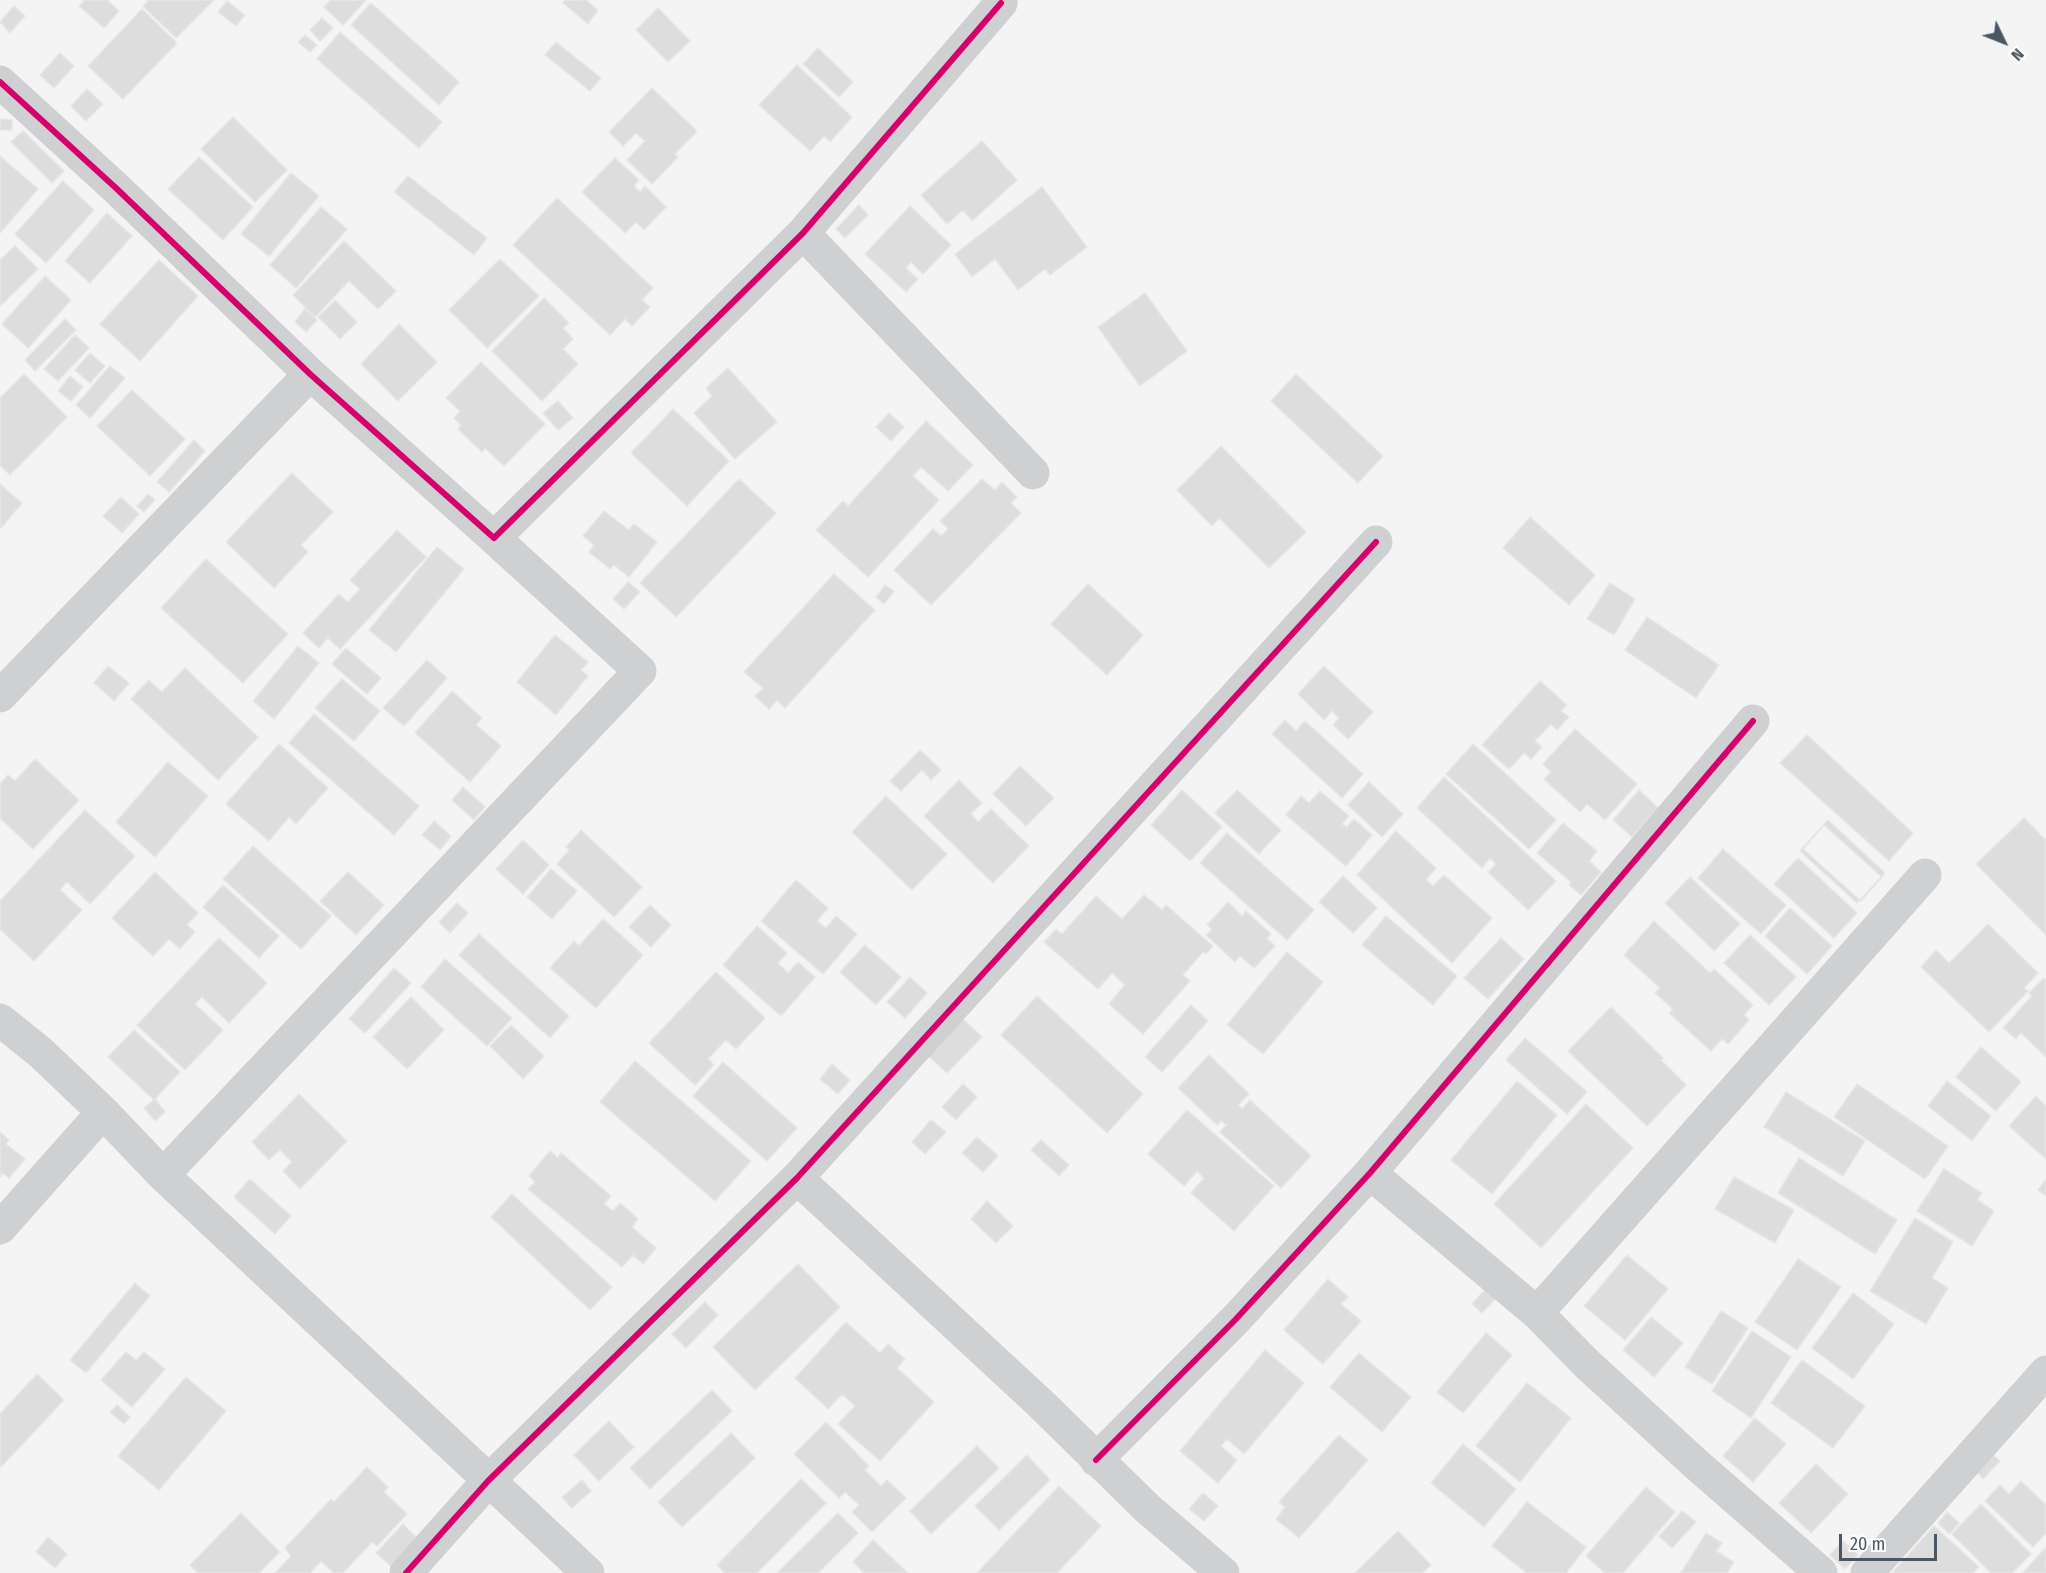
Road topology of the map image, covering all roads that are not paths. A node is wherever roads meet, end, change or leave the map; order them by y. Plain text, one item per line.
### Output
1 (1001, 3) dead end
2 (0, 82) edge
3 (803, 233) junction
4 (310, 374) junction
5 (1033, 473) dead end
6 (494, 538) junction
7 (1376, 542) dead end
8 (0, 696) edge
9 (1753, 721) dead end
10 (1925, 875) dead end
11 (0, 1020) edge
12 (103, 1112) junction
13 (1370, 1173) junction
14 (163, 1175) junction
15 (797, 1178) junction
16 (0, 1228) edge
17 (1537, 1313) junction
18 (2046, 1372) edge
19 (1096, 1460) junction
20 (488, 1481) junction
21 (406, 1573) edge
22 (588, 1573) edge
23 (1223, 1573) edge
24 (1821, 1573) edge
25 (1867, 1573) edge

1 - 3 street
2 - 4 street
3 - 5 street
3 - 6 street
4 - 6 street
4 - 8 street
6 - 14 street
7 - 15 street
9 - 13 street
10 - 17 street
11 - 12 street
12 - 14 street
12 - 16 street
13 - 17 street
13 - 19 street
14 - 20 street
15 - 19 street
15 - 20 street
17 - 24 street
18 - 25 street
19 - 23 street
20 - 21 street
20 - 22 street

